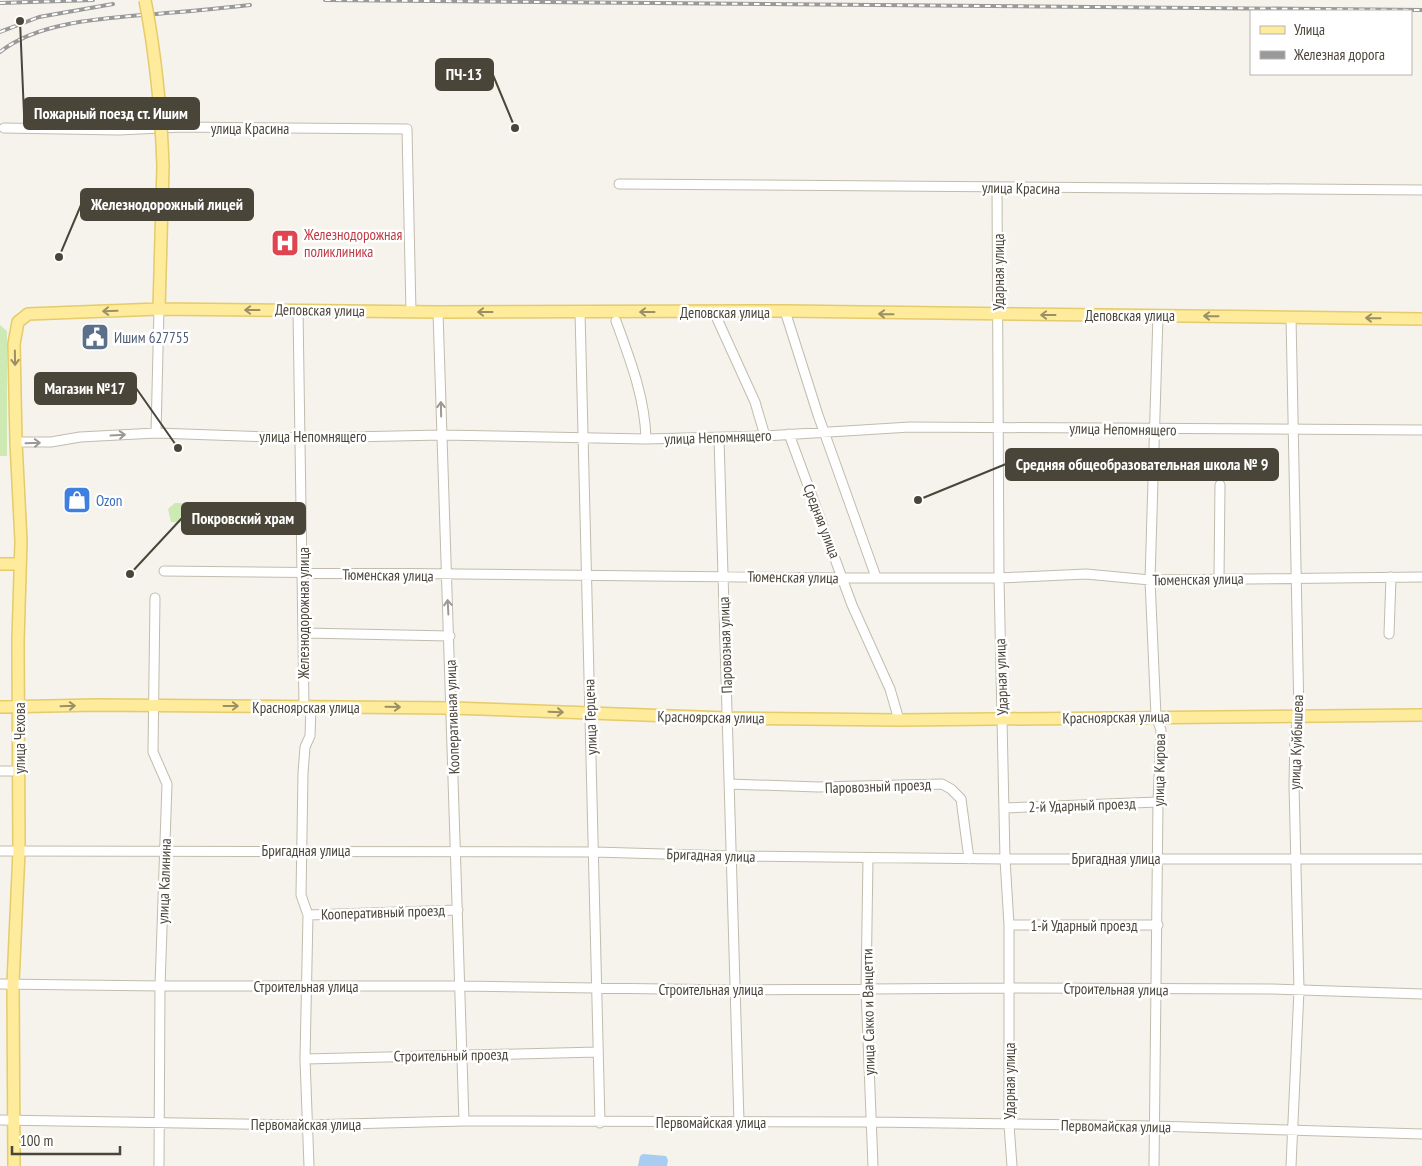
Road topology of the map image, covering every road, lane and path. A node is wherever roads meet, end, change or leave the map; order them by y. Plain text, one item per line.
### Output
1 (144, 0) edge
2 (4, 128) dead end
3 (619, 184) dead end
4 (997, 187) junction
5 (1422, 190) edge
6 (159, 309) junction
7 (298, 310) junction
8 (785, 311) junction
9 (411, 312) junction
10 (438, 312) junction
11 (580, 312) junction
12 (714, 312) junction
13 (28, 314) joint
14 (998, 314) junction
15 (1158, 315) junction
16 (1291, 317) junction
17 (1422, 319) edge
18 (616, 321) dead end
19 (999, 427) junction
20 (1154, 429) junction
21 (1294, 430) junction
22 (1422, 430) edge
23 (825, 431) junction
24 (156, 433) junction
25 (789, 434) junction
26 (442, 435) junction
27 (765, 436) junction
28 (583, 437) junction
29 (301, 438) junction
30 (719, 438) junction
31 (646, 439) junction
32 (16, 442) junction
33 (1220, 485) dead end
34 (0, 564) edge
35 (19, 564) junction
36 (164, 571) dead end
37 (303, 574) junction
38 (446, 576) junction
39 (723, 576) junction
40 (585, 577) junction
41 (876, 577) junction
42 (1391, 577) junction
43 (1422, 577) edge
44 (844, 578) junction
45 (999, 578) junction
46 (1220, 578) junction
47 (1296, 578) junction
48 (1150, 580) junction
49 (155, 598) dead end
50 (304, 633) junction
51 (1388, 634) dead end
52 (450, 636) junction
53 (155, 706) junction
54 (307, 706) junction
55 (0, 707) edge
56 (20, 707) junction
57 (452, 708) junction
58 (590, 713) junction
59 (1156, 716) junction
60 (1299, 716) junction
61 (1422, 716) edge
62 (727, 718) junction
63 (1003, 719) junction
64 (899, 720) junction
65 (0, 771) edge
66 (19, 771) junction
67 (729, 784) junction
68 (1158, 802) junction
69 (1005, 808) junction
70 (302, 850) junction
71 (0, 851) edge
72 (19, 851) junction
73 (456, 851) junction
74 (166, 852) junction
75 (595, 852) junction
76 (731, 856) junction
77 (868, 858) junction
78 (1159, 858) junction
79 (1296, 858) junction
80 (969, 859) junction
81 (1005, 859) junction
82 (1422, 859) edge
83 (458, 910) junction
84 (308, 915) junction
85 (1009, 925) junction
86 (1158, 925) junction
87 (13, 983) junction
88 (0, 984) edge
89 (160, 986) junction
90 (461, 986) junction
91 (305, 987) junction
92 (596, 988) junction
93 (1010, 988) junction
94 (866, 989) junction
95 (736, 990) junction
96 (1156, 990) junction
97 (1299, 990) junction
98 (1422, 994) edge
99 (598, 1052) junction
100 (463, 1054) junction
101 (305, 1059) junction
102 (0, 1120) edge
103 (14, 1120) junction
104 (464, 1121) junction
105 (600, 1122) junction
106 (739, 1122) junction
107 (871, 1122) junction
108 (159, 1123) junction
109 (1009, 1124) junction
110 (306, 1125) junction
111 (1154, 1126) junction
112 (1292, 1130) junction
113 (1422, 1134) edge
114 (14, 1166) edge
115 (159, 1166) edge
116 (309, 1166) edge
117 (873, 1166) edge
118 (1012, 1166) edge
119 (1154, 1166) edge
120 (1291, 1166) edge

1 - 6 main road, bridge
2 - 9 street, улица Красина
3 - 4 street, улица Красина
4 - 5 street, улица Красина
4 - 14 street, Ударная улица
7 -> 6 main road, Деповская улица
6 -> 13 main road, Деповская улица
6 - 24 street
7 - 9 main road, Деповская улица
7 - 29 street, Железнодорожная улица
8 - 12 main road, Деповская улица
14 -> 8 main road, Деповская улица
8 - 23 street
9 - 10 main road, Деповская улица
11 -> 10 main road, Деповская улица
26 -> 10 street, Кооперативная улица
12 -> 11 main road, Деповская улица
11 - 28 street, улица Герцена
12 - 27 street
13 -> 32 main road, улица Чехова
15 -> 14 main road, Деповская улица
14 - 19 street, Ударная улица
16 -> 15 main road, Деповская улица
15 - 20 street, улица Кирова
17 -> 16 main road, Деповская улица
16 - 21 street, улица Куйбышева
18 - 31 street
19 - 20 street, улица Непомнящего
19 - 23 street, улица Непомнящего
19 - 45 street, Ударная улица
20 - 21 street, улица Непомнящего
20 - 48 street, улица Кирова
21 - 22 street, улица Непомнящего
21 - 47 street, улица Куйбышева
23 - 25 street, улица Непомнящего
23 - 41 street
24 - 29 street, улица Непомнящего
32 -> 24 street, улица Непомнящего
25 - 27 street, улица Непомнящего
25 - 44 street, Средняя улица
26 - 28 street, улица Непомнящего
26 - 29 street, улица Непомнящего
26 - 38 street, Кооперативная улица
27 - 30 street, улица Непомнящего
28 - 31 street, улица Непомнящего
28 - 40 street, улица Герцена
29 - 37 street, Железнодорожная улица
30 - 31 street, улица Непомнящего
30 - 39 street, Паровозная улица
32 - 35 main road, улица Чехова
33 - 46 street
34 - 35 main road
35 - 56 main road, улица Чехова
36 - 37 street, Тюменская улица
37 - 38 street, Тюменская улица
37 - 50 street, Железнодорожная улица
38 - 40 street, Тюменская улица
52 -> 38 street, Кооперативная улица
39 - 40 street, Тюменская улица
39 - 44 street, Тюменская улица
39 - 62 street, Паровозная улица
40 - 58 street, улица Герцена
41 - 44 street, Тюменская улица
41 - 45 street, Тюменская улица
42 - 43 street, Тюменская улица
42 - 47 street, Тюменская улица
42 - 51 street
44 - 64 street, Средняя улица
45 - 48 street, Тюменская улица
45 - 63 street, Ударная улица
46 - 47 street, Тюменская улица
46 - 48 street, Тюменская улица
47 - 60 street, улица Куйбышева
48 - 59 street, улица Кирова
49 - 53 street, улица Калинина
50 - 52 street
50 - 54 street, Железнодорожная улица
52 - 57 street, Кооперативная улица
53 -> 54 main road, Красноярская улица
56 -> 53 main road, Красноярская улица
53 - 74 street, улица Калинина
54 -> 57 main road, Красноярская улица
54 - 70 street, Железнодорожная улица
55 - 56 main road, Красноярская улица
56 - 66 main road, улица Чехова
57 -> 58 main road, Красноярская улица
57 - 73 street, Кооперативная улица
58 - 62 main road, Красноярская улица
58 - 75 street, улица Герцена
59 - 60 main road, Красноярская улица
59 - 63 main road, Красноярская улица
59 - 68 street, улица Кирова
60 - 61 main road, Красноярская улица
60 - 79 street, улица Куйбышева
62 - 64 main road, Красноярская улица
62 - 67 street, Паровозная улица
63 - 64 main road, Красноярская улица
63 - 69 street, Ударная улица
65 - 66 street
66 - 72 main road, улица Чехова
67 - 76 street, Паровозная улица
67 - 80 street, Паровозный проезд
68 - 69 street, 2-й Ударный проезд
68 - 78 street, улица Кирова
69 - 81 street, Ударная улица
70 - 73 street, Бригадная улица
70 - 74 street, Бригадная улица
70 - 84 street, Железнодорожная улица
71 - 72 street, Бригадная улица
72 - 74 street, Бригадная улица
72 - 87 main road, улица Чехова
73 - 75 street, Бригадная улица
73 - 83 street, Кооперативная улица
74 - 89 street, улица Калинина
75 - 76 street, Бригадная улица
75 - 92 street, улица Герцена
76 - 77 street, Бригадная улица
76 - 95 street, Паровозная улица
77 - 80 street, Бригадная улица
77 - 94 street, улица Сакко и Ванцетти
78 - 79 street, Бригадная улица
78 - 81 street, Бригадная улица
78 - 86 street, улица Кирова
79 - 82 street, Бригадная улица
79 - 97 street, улица Куйбышева
80 - 81 street, Бригадная улица
81 - 85 street, Ударная улица
83 - 84 street, Кооперативный проезд
83 - 90 street, Кооперативная улица
84 - 91 street, Железнодорожная улица
85 - 86 street, 1-й Ударный проезд
85 - 93 street, Ударная улица
86 - 96 street, улица Кирова
87 - 88 street, Строительная улица
87 - 89 street, Строительная улица
87 - 103 main road, улица Чехова
89 - 91 street, Строительная улица
89 - 108 street, улица Калинина
90 - 91 street, Строительная улица
90 - 92 street, Строительная улица
90 - 100 street, Кооперативная улица
91 - 101 street, Железнодорожная улица
92 - 95 street, Строительная улица
92 - 99 street, улица Герцена
93 - 94 street, Строительная улица
93 - 96 street, Строительная улица
93 - 109 street, Ударная улица
94 - 95 street, Строительная улица
94 - 107 street, улица Сакко и Ванцетти
95 - 106 street, Паровозная улица
96 - 97 street, Строительная улица
96 - 111 street, улица Кирова
97 - 98 street, Строительная улица
97 - 112 street, улица Куйбышева
99 - 100 street, Строительный проезд
99 - 105 street, улица Герцена
100 - 101 street, Строительный проезд
100 - 104 street, Кооперативная улица
101 - 110 street, Железнодорожная улица
102 - 103 street, Первомайская улица
103 - 108 street, Первомайская улица
103 - 114 main road, улица Чехова
104 - 105 street, Первомайская улица
104 - 110 street, Первомайская улица
105 - 106 street, Первомайская улица
106 - 107 street, Первомайская улица
107 - 109 street, Первомайская улица
107 - 117 street, улица Сакко и Ванцетти
108 - 110 street, Первомайская улица
108 - 115 street, улица Калинина
109 - 111 street, Первомайская улица
109 - 118 street, Ударная улица
110 - 116 street, Железнодорожная улица
111 - 112 street, Первомайская улица
111 - 119 street, улица Кирова
112 - 113 street, Первомайская улица
112 - 120 street, улица Куйбышева

